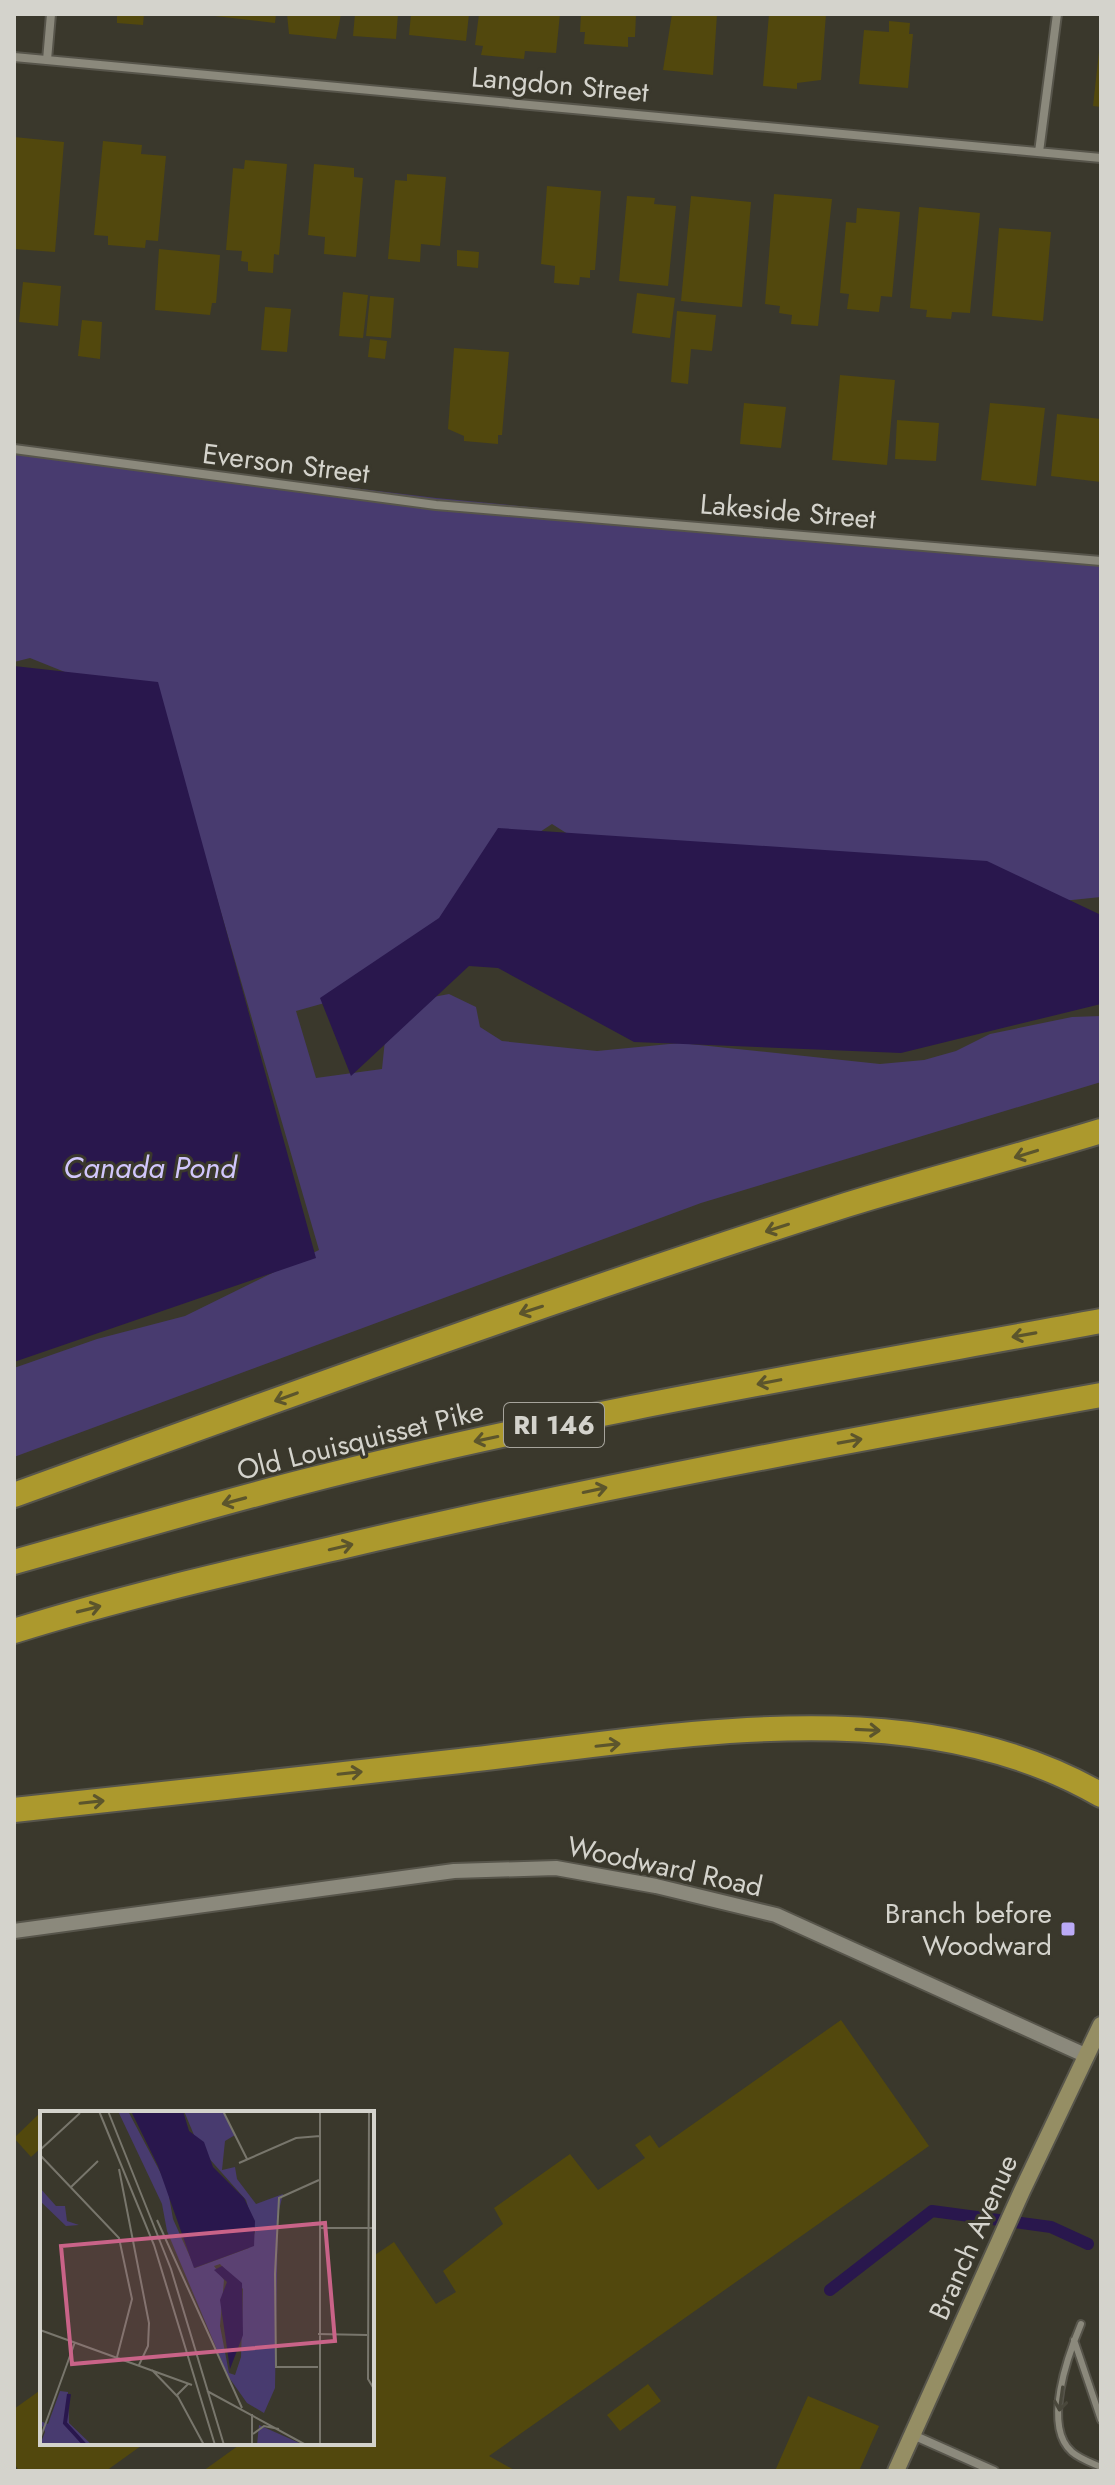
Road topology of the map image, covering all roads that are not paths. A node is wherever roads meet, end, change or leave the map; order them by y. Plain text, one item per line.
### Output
1 (51, 14) edge
2 (1057, 14) edge
3 (14, 57) edge
4 (47, 60) junction
5 (1039, 152) junction
6 (1101, 158) edge
7 (14, 449) edge
8 (552, 513) joint
9 (1101, 561) edge
10 (1101, 1131) edge
11 (1101, 1321) edge
12 (1101, 1395) edge
13 (14, 1495) edge
14 (14, 1562) edge
15 (14, 1631) edge
16 (1101, 1795) edge
17 (14, 1810) edge
18 (14, 1931) edge
19 (1101, 2025) edge
20 (1087, 2056) junction
21 (1081, 2324) dead end
22 (1074, 2340) junction
23 (1101, 2420) edge
24 (913, 2435) junction
25 (1101, 2467) edge
26 (896, 2471) edge
27 (994, 2471) edge

1 - 4 street
2 - 5 street
3 - 4 street, Langdon Street
4 - 5 street, Langdon Street
5 - 6 street, Langdon Street
7 - 8 street, Everson Street
8 - 9 street, Lakeside Street
10 -> 13 highway
11 -> 14 highway, Old Louisquisset Pike / RI 146
15 -> 12 highway, RI 146
17 -> 16 highway
18 - 20 street, Woodward Road
19 - 20 main road, Branch Avenue
20 - 24 main road, Branch Avenue
21 - 22 lane
22 - 23 lane
22 -> 25 lane
24 - 26 main road, Branch Avenue
24 - 27 street

